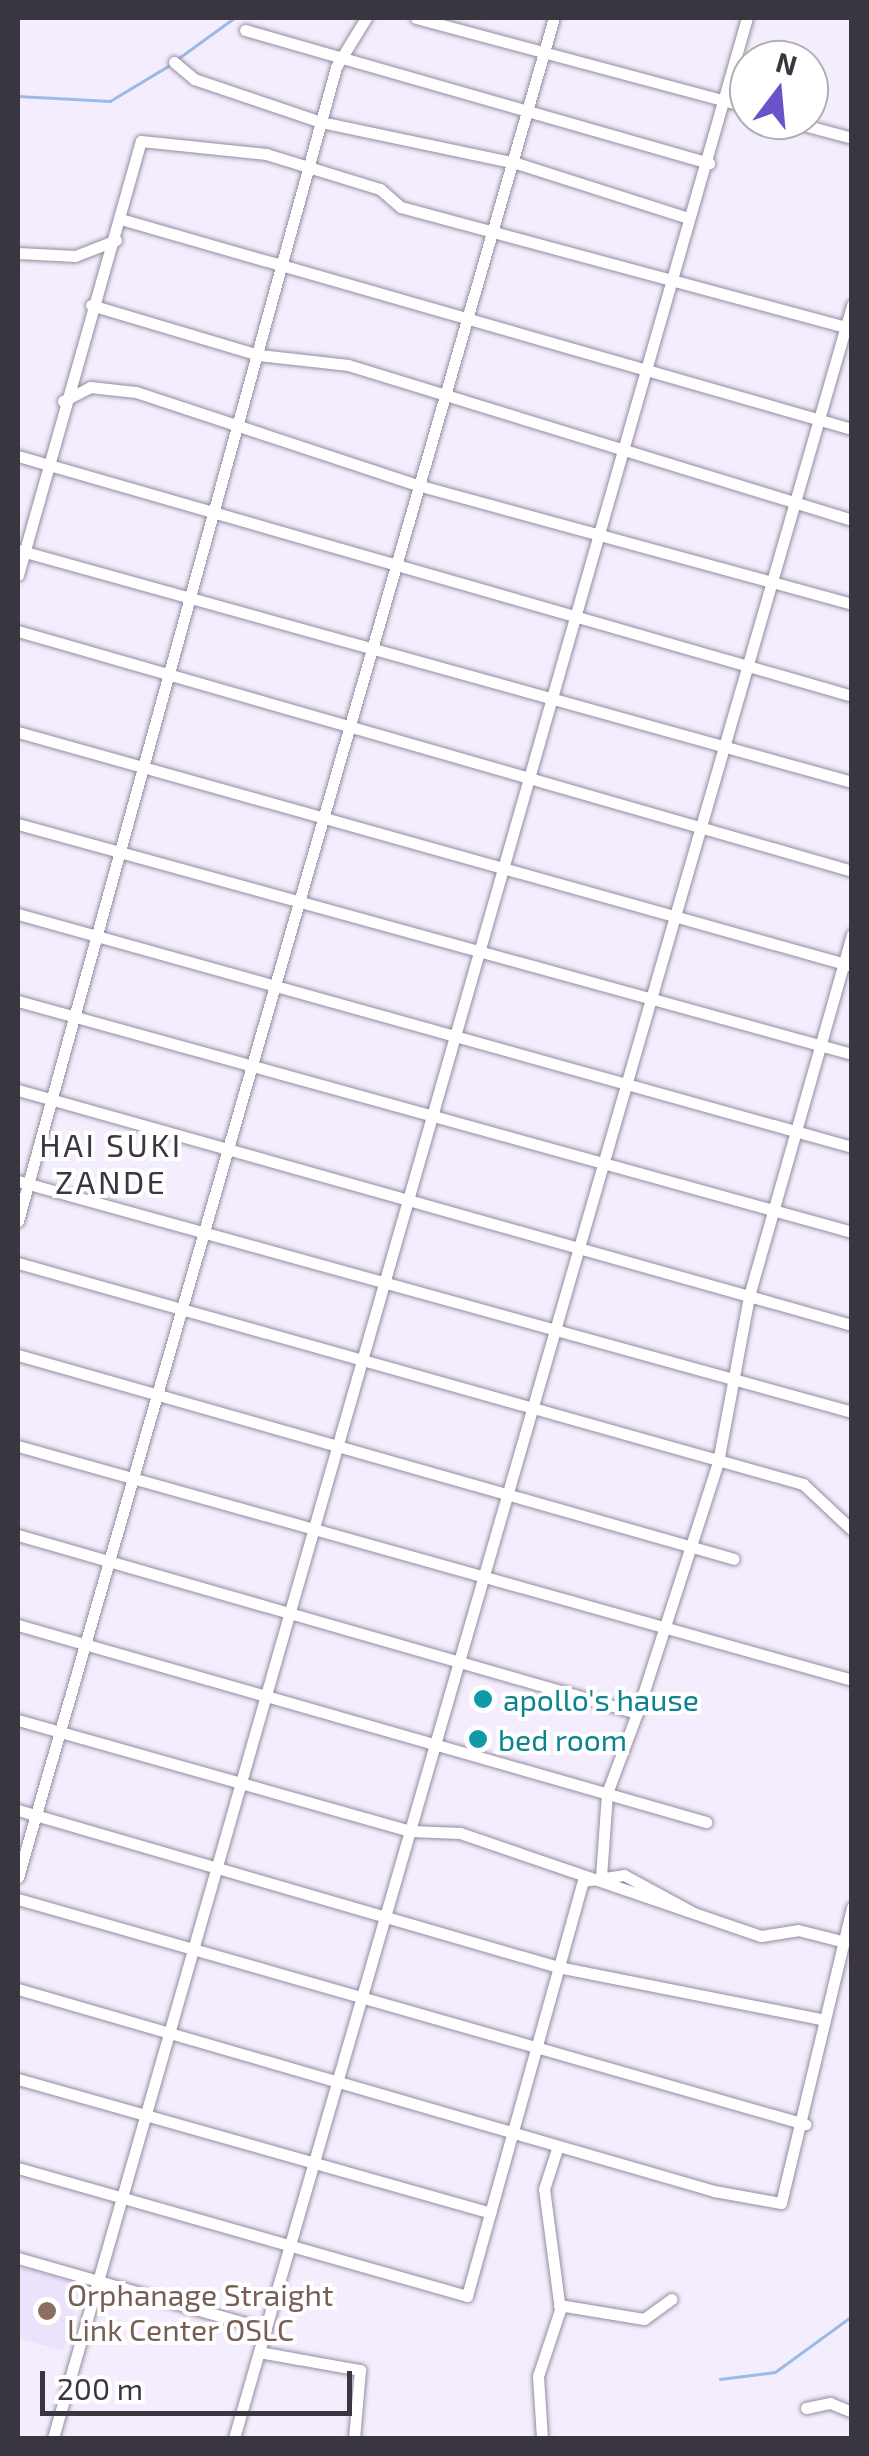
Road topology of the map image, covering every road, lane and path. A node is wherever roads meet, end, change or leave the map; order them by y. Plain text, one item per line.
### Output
1 (366, 18) edge
2 (416, 18) edge
3 (554, 18) edge
4 (245, 30) dead end
5 (545, 51) junction
6 (348, 56) junction
7 (174, 62) dead end
8 (729, 100) edge
9 (729, 103) edge
10 (530, 107) junction
11 (321, 122) junction
12 (516, 162) junction
13 (709, 163) junction
14 (310, 171) junction
15 (688, 218) junction
16 (124, 220) junction
17 (496, 234) junction
18 (116, 240) junction
19 (18, 253) edge
20 (282, 264) junction
21 (672, 280) junction
22 (91, 304) junction
23 (852, 305) edge
24 (466, 316) junction
25 (848, 328) edge
26 (259, 355) junction
27 (648, 371) junction
28 (442, 397) junction
29 (63, 401) junction
30 (817, 421) junction
31 (852, 429) edge
32 (239, 430) junction
33 (622, 454) junction
34 (18, 456) edge
35 (46, 464) junction
36 (421, 486) junction
37 (792, 506) junction
38 (216, 512) junction
39 (852, 520) edge
40 (598, 535) junction
41 (22, 550) edge
42 (397, 566) junction
43 (18, 575) edge
44 (768, 580) junction
45 (194, 596) junction
46 (852, 604) edge
47 (574, 617) junction
48 (18, 631) edge
49 (372, 651) junction
50 (746, 664) junction
51 (168, 678) junction
52 (852, 696) edge
53 (548, 701) junction
54 (349, 730) junction
55 (18, 732) edge
56 (722, 746) junction
57 (146, 769) junction
58 (525, 780) junction
59 (852, 782) edge
60 (316, 818) junction
61 (18, 824) edge
62 (698, 833) junction
63 (122, 855) junction
64 (498, 866) junction
65 (852, 871) edge
66 (293, 902) junction
67 (18, 914) edge
68 (674, 914) junction
69 (852, 934) edge
70 (98, 938) junction
71 (474, 949) junction
72 (847, 965) edge
73 (269, 986) junction
74 (18, 1002) edge
75 (649, 1002) junction
76 (75, 1018) junction
77 (450, 1035) junction
78 (818, 1045) junction
79 (852, 1054) edge
80 (247, 1065) junction
81 (624, 1086) junction
82 (18, 1090) edge
83 (52, 1100) junction
84 (426, 1118) junction
85 (795, 1132) junction
86 (852, 1147) edge
87 (223, 1150) junction
88 (603, 1164) junction
89 (23, 1183) edge
90 (402, 1200) junction
91 (772, 1210) junction
92 (18, 1222) edge
93 (852, 1232) edge
94 (199, 1234) junction
95 (577, 1248) junction
96 (18, 1263) edge
97 (378, 1282) junction
98 (749, 1296) junction
99 (178, 1307) junction
100 (852, 1325) edge
101 (553, 1335) junction
102 (18, 1355) edge
103 (356, 1360) junction
104 (732, 1384) junction
105 (154, 1395) junction
106 (530, 1410) junction
107 (852, 1412) edge
108 (332, 1445) junction
109 (18, 1446) edge
110 (718, 1462) junction
111 (131, 1476) junction
112 (508, 1494) junction
113 (308, 1528) junction
114 (852, 1530) edge
115 (18, 1534) edge
116 (688, 1544) junction
117 (734, 1559) dead end
118 (107, 1561) junction
119 (484, 1574) junction
120 (285, 1609) junction
121 (660, 1620) junction
122 (18, 1626) edge
123 (83, 1644) junction
124 (458, 1662) junction
125 (852, 1680) edge
126 (261, 1693) junction
127 (636, 1713) junction
128 (18, 1720) edge
129 (58, 1734) junction
130 (434, 1744) junction
131 (237, 1782) junction
132 (607, 1793) junction
133 (18, 1810) edge
134 (35, 1815) junction
135 (706, 1822) dead end
136 (411, 1831) junction
137 (212, 1865) junction
138 (601, 1877) junction
139 (18, 1878) edge
140 (583, 1881) junction
141 (18, 1900) edge
142 (852, 1907) edge
143 (692, 1912) junction
144 (385, 1914) junction
145 (838, 1940) junction
146 (188, 1948) junction
147 (558, 1967) junction
148 (18, 1989) edge
149 (361, 1997) junction
150 (825, 2020) junction
151 (164, 2031) junction
152 (536, 2047) junction
153 (18, 2079) edge
154 (337, 2080) junction
155 (140, 2114) junction
156 (805, 2124) junction
157 (511, 2134) junction
158 (558, 2146) junction
159 (314, 2163) junction
160 (18, 2168) edge
161 (117, 2196) junction
162 (490, 2213) junction
163 (290, 2245) junction
164 (18, 2258) edge
165 (93, 2279) junction
166 (672, 2299) dead end
167 (559, 2305) junction
168 (266, 2328) junction
169 (259, 2352) junction
170 (806, 2408) dead end
171 (852, 2412) edge
172 (355, 2436) edge
173 (53, 2438) edge
174 (236, 2438) edge
175 (339, 2438) edge
176 (542, 2438) edge

1 - 6 street
2 - 5 street
3 - 5 street
4 - 6 street
5 - 8 street
5 - 10 street
6 - 10 street
6 - 11 street
7 - 11 street
9 - 13 street
10 - 12 street
10 - 13 street
11 - 12 street
11 - 14 street
12 - 15 street
12 - 17 street
13 - 15 street
14 - 16 street
14 - 17 street
14 - 20 street
15 - 21 street
16 - 18 street
16 - 20 street
17 - 21 street
17 - 24 street
18 - 19 street
18 - 22 street
20 - 24 street
20 - 26 street
21 - 25 street
21 - 27 street
22 - 26 street
22 - 29 street
23 - 25 street
24 - 27 street
24 - 28 street
25 - 30 street
26 - 28 street
26 - 32 street
27 - 30 street
27 - 33 street
28 - 33 street
28 - 36 street
29 - 32 street
29 - 35 street
30 - 31 street
30 - 37 street
32 - 36 street
32 - 38 street
33 - 37 street
33 - 40 street
34 - 35 street
35 - 38 street
35 - 41 street
36 - 40 street
36 - 42 street
37 - 39 street
37 - 44 street
38 - 42 street
38 - 45 street
40 - 44 street
40 - 47 street
41 - 43 street
41 - 45 street
42 - 47 street
42 - 49 street
44 - 46 street
44 - 50 street
45 - 49 street
45 - 51 street
47 - 50 street
47 - 53 street
48 - 51 street
49 - 53 street
49 - 54 street
50 - 52 street
50 - 56 street
51 - 54 street
51 - 57 street
53 - 56 street
53 - 58 street
54 - 58 street
54 - 60 street
55 - 57 street
56 - 59 street
56 - 62 street
57 - 60 street
57 - 63 street
58 - 62 street
58 - 64 street
60 - 64 street
60 - 66 street
61 - 63 street
62 - 65 street
62 - 68 street
63 - 66 street
63 - 70 street
64 - 68 street
64 - 71 street
66 - 71 street
66 - 73 street
67 - 70 street
68 - 72 street
68 - 75 street
69 - 72 street
70 - 73 street
70 - 76 street
71 - 75 street
71 - 77 street
72 - 78 street
73 - 77 street
73 - 80 street
74 - 76 street
75 - 78 street
75 - 81 street
76 - 80 street
76 - 83 street
77 - 81 street
77 - 84 street
78 - 79 street
78 - 85 street
80 - 84 street
80 - 87 street
81 - 85 street
81 - 88 street
82 - 83 street
83 - 87 street
83 - 89 street
84 - 88 street
84 - 90 street
85 - 86 street
85 - 91 street
87 - 90 street
87 - 94 street
88 - 91 street
88 - 95 street
89 - 92 street
89 - 94 street
90 - 95 street
90 - 97 street
91 - 93 street
91 - 98 street
94 - 97 street
94 - 99 street
95 - 98 street
95 - 101 street
96 - 99 street
97 - 101 street
97 - 103 street
98 - 100 street
98 - 104 street
99 - 103 street
99 - 105 street
101 - 104 street
101 - 106 street
102 - 105 street
103 - 106 street
103 - 108 street
104 - 107 street
104 - 110 street
105 - 108 street
105 - 111 street
106 - 110 street
106 - 112 street
108 - 112 street
108 - 113 street
109 - 111 street
110 - 114 street
110 - 116 street
111 - 113 street
111 - 118 street
112 - 116 street
112 - 119 street
113 - 119 street
113 - 120 street
115 - 118 street
116 - 117 street
116 - 121 street
118 - 120 street
118 - 123 street
119 - 121 street
119 - 124 street
120 - 124 street
120 - 126 street
121 - 125 street
121 - 127 street
122 - 123 street
123 - 126 street
123 - 129 street
124 - 127 street
124 - 130 street
126 - 130 street
126 - 131 street
127 - 132 street
128 - 129 street
129 - 131 street
129 - 134 street
130 - 132 street
130 - 136 street
131 - 136 street
131 - 137 street
132 - 135 street
132 - 138 street
133 - 134 street
134 - 137 street
134 - 139 street
136 - 140 street
136 - 144 street
137 - 144 street
137 - 146 street
138 - 140 street
138 - 143 street
140 - 143 street
140 - 147 street
141 - 146 street
142 - 145 street
143 - 145 street
144 - 147 street
144 - 149 street
145 - 150 street
146 - 149 street
146 - 151 street
147 - 150 street
147 - 152 street
148 - 151 street
149 - 152 street
149 - 154 street
150 - 156 street
151 - 154 street
151 - 155 street
152 - 156 street
152 - 157 street
153 - 155 street
154 - 157 street
154 - 159 street
155 - 159 street
155 - 161 street
156 - 158 street
157 - 158 street
157 - 162 street
158 - 167 street
159 - 162 street
159 - 163 street
160 - 161 street
161 - 163 street
161 - 165 street
162 - 163 street
163 - 168 street
164 - 165 street
165 - 168 street
165 - 173 street
166 - 167 street
167 - 176 street
168 - 169 street
169 - 172 street
169 - 174 street
170 - 171 street
172 - 175 street

